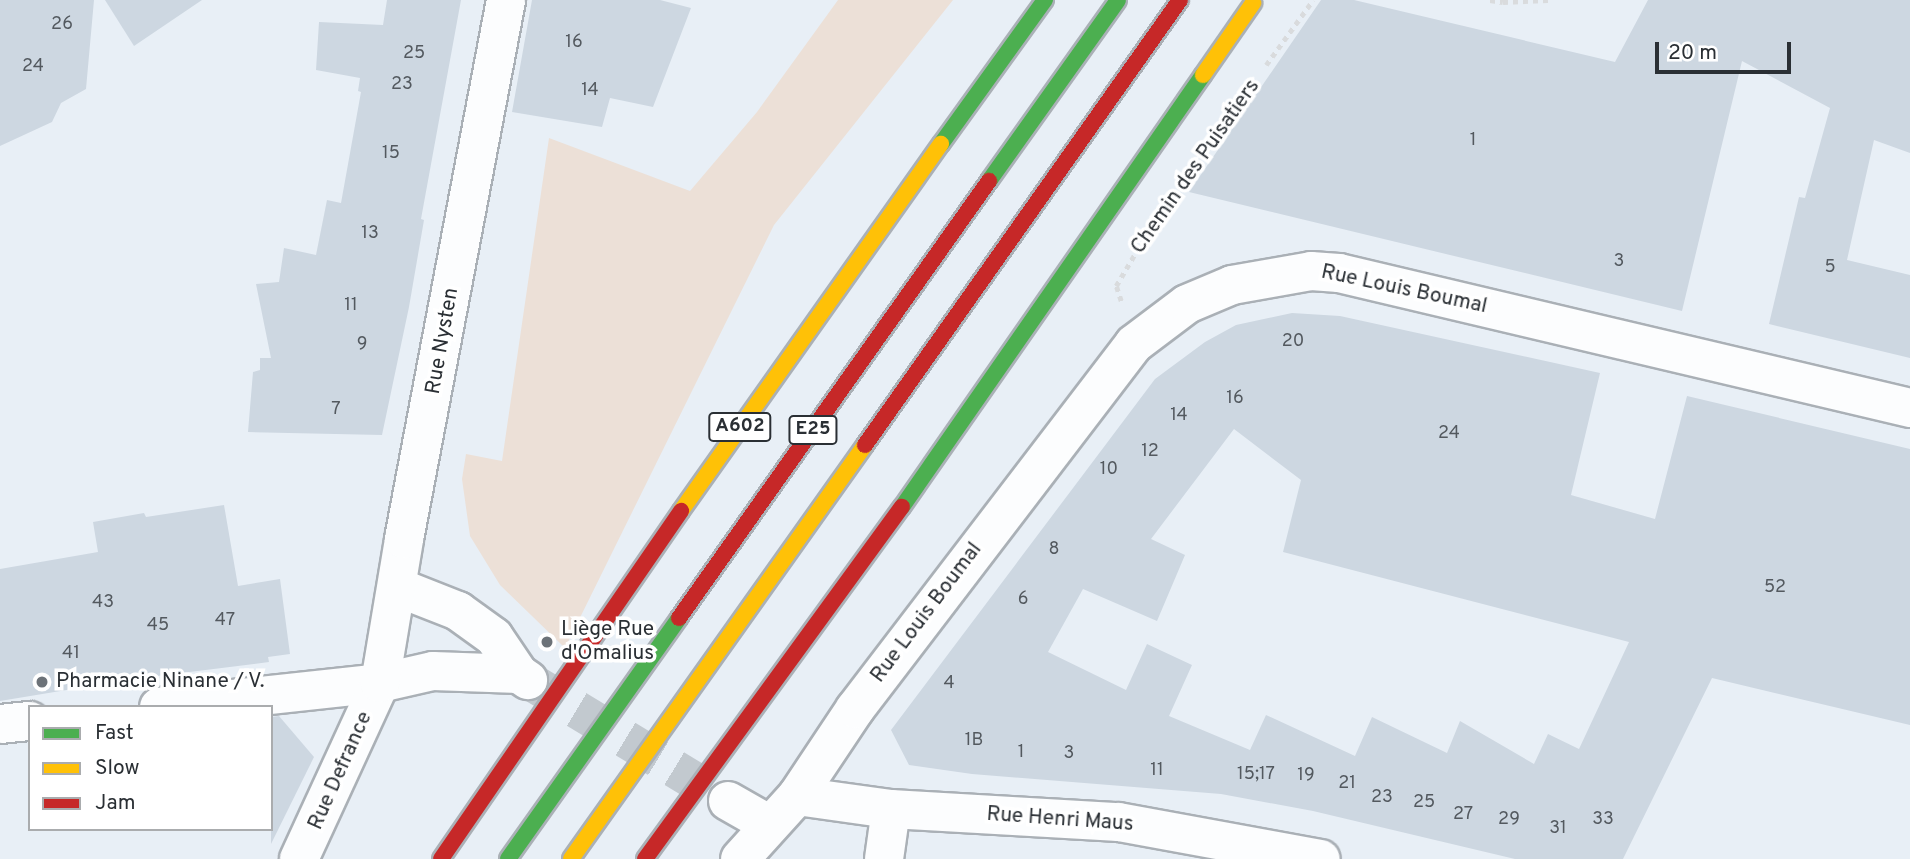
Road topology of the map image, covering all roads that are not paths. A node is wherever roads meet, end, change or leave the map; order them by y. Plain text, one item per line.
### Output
1 (506, 0) edge
2 (1045, 0) edge
3 (1118, 0) edge
4 (1180, 0) edge
5 (1253, 3) dead end
6 (1910, 408) edge
7 (397, 587) junction
8 (380, 682) junction
9 (177, 705) edge
10 (28, 721) edge
11 (0, 724) edge
12 (797, 796) junction
13 (727, 801) tunnel mouth
14 (891, 809) junction
15 (770, 825) junction
16 (299, 859) edge
17 (440, 859) edge
18 (508, 859) edge
19 (571, 859) edge
20 (645, 859) edge
21 (740, 859) edge
22 (884, 859) edge
23 (1321, 859) edge

1 - 7 street, Rue Nysten
2 - 17 highway, A602, bridge
3 - 18 highway, E25, bridge
4 - 19 highway, E25, bridge
5 - 20 highway, bridge
6 - 12 street, Rue Louis Boumal
7 - 8 street, Rue Nysten
7 - 8 street
8 - 9 street
8 - 16 street, Rue Defrance
10 - 11 street
12 - 14 street, Rue Henri Maus
12 - 15 street, Rue Louis Boumal
13 - 15 street
14 - 22 street
14 - 23 street, Rue Henri Maus
15 - 21 street, Rue Louis Boumal

